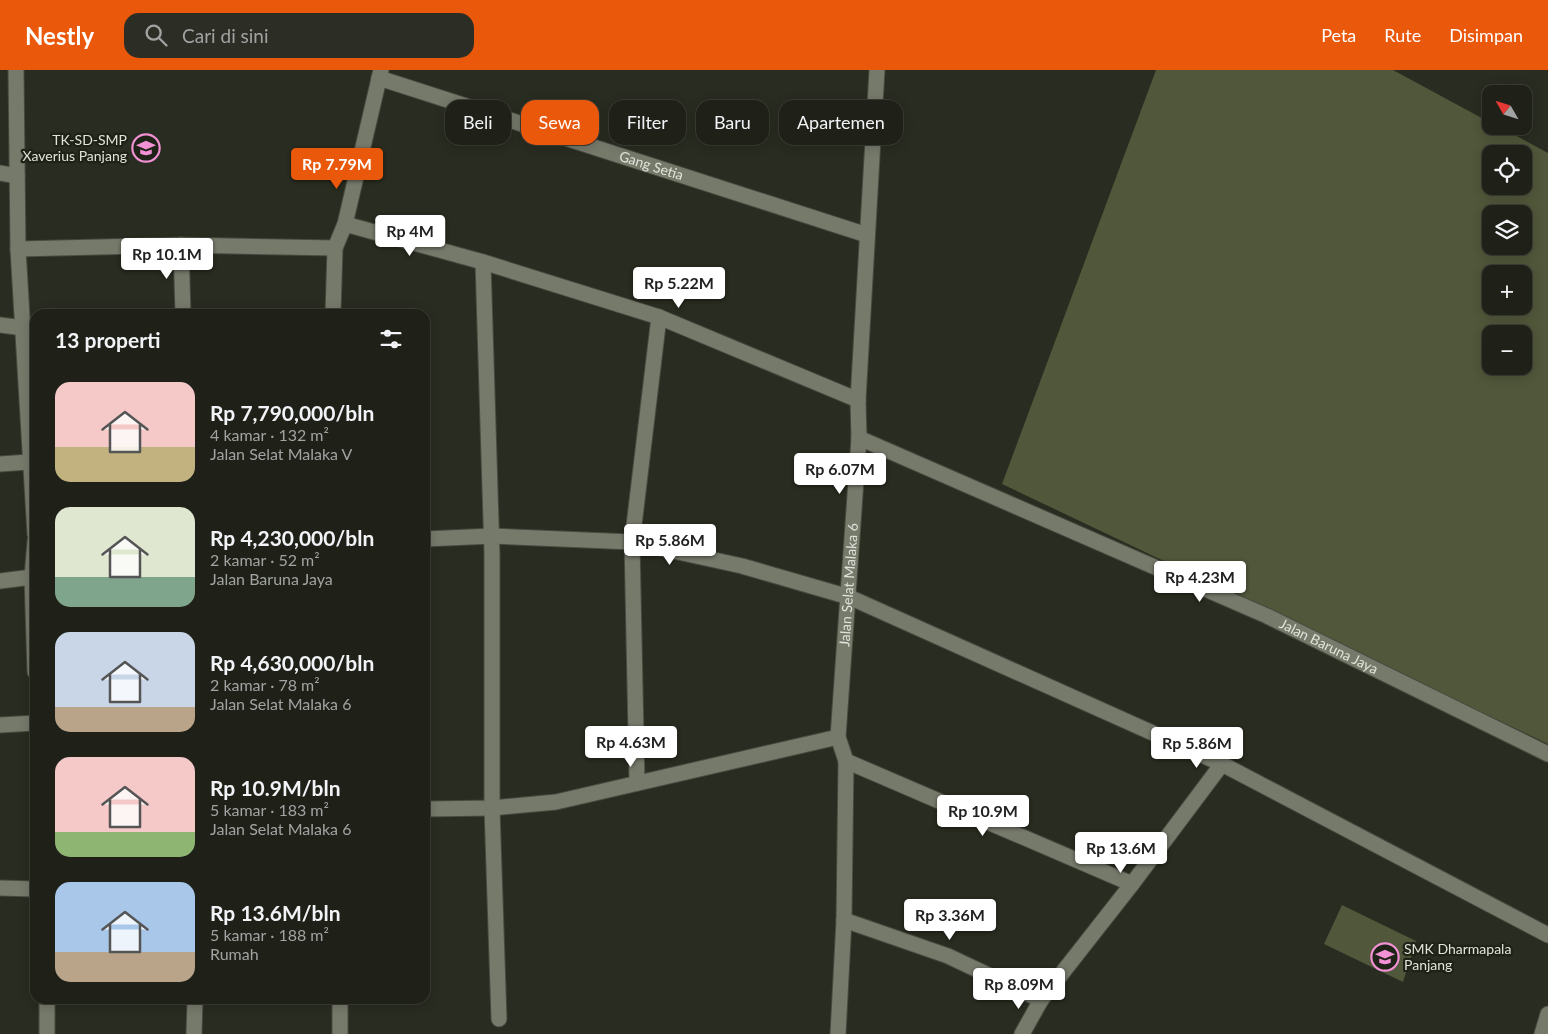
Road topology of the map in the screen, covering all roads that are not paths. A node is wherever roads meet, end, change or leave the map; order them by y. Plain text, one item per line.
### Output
1 (16, 70) edge
2 (877, 70) edge
3 (380, 74) edge
4 (0, 173) edge
5 (17, 176) junction
6 (345, 224) junction
7 (867, 235) junction
8 (181, 245) junction
9 (335, 248) junction
10 (18, 249) junction
11 (483, 262) junction
12 (183, 309) edge
13 (333, 309) edge
14 (659, 317) junction
15 (0, 325) edge
16 (24, 328) junction
17 (858, 400) junction
18 (859, 438) junction
19 (29, 462) junction
20 (0, 464) edge
21 (30, 474) edge
22 (492, 536) junction
23 (430, 539) edge
24 (632, 542) junction
25 (30, 578) edge
26 (0, 581) edge
27 (849, 597) junction
28 (30, 723) edge
29 (0, 725) edge
30 (838, 736) junction
31 (1548, 754) edge
32 (846, 761) junction
33 (1222, 764) junction
34 (637, 783) junction
35 (492, 808) junction
36 (430, 809) edge
37 (1132, 884) junction
38 (0, 888) edge
39 (30, 889) edge
40 (844, 920) junction
41 (1548, 934) edge
42 (1041, 1000) junction
43 (47, 1004) edge
44 (195, 1004) edge
45 (340, 1004) edge
46 (1548, 1014) edge
47 (499, 1019) dead end
48 (47, 1034) edge
49 (194, 1034) edge
50 (340, 1034) edge
51 (838, 1034) edge
52 (1022, 1034) edge
53 (1542, 1034) edge

1 - 5 street
2 - 7 street, Jalan Selat Malaka 6
3 - 6 street
3 - 7 street, Gang Setia
4 - 5 street
5 - 10 street
6 - 9 street
6 - 11 street
7 - 17 street, Jalan Selat Malaka 6
8 - 9 street
8 - 10 street
8 - 12 street
9 - 13 street
10 - 16 street
11 - 14 street
11 - 22 street
14 - 17 street
14 - 24 street
15 - 16 street
16 - 19 street
17 - 18 street, Jalan Selat Malaka 6
18 - 27 street, Jalan Selat Malaka 6
18 - 31 street, Jalan Baruna Jaya
19 - 20 street
19 - 21 street
22 - 23 street
22 - 24 street
22 - 35 street
24 - 27 street
24 - 34 street
25 - 26 street
27 - 30 street, Jalan Selat Malaka 6
27 - 33 street
28 - 29 street
30 - 32 street, Jalan Selat Malaka 6
30 - 34 street
32 - 37 street
32 - 40 street, Jalan Selat Malaka 6
33 - 37 street
33 - 41 street
34 - 35 street
35 - 36 street
35 - 47 street
37 - 42 street
38 - 39 street
40 - 42 street
40 - 51 street, Jalan Selat Malaka 6
42 - 52 street
43 - 48 street
44 - 49 street
45 - 50 street
46 - 53 street

